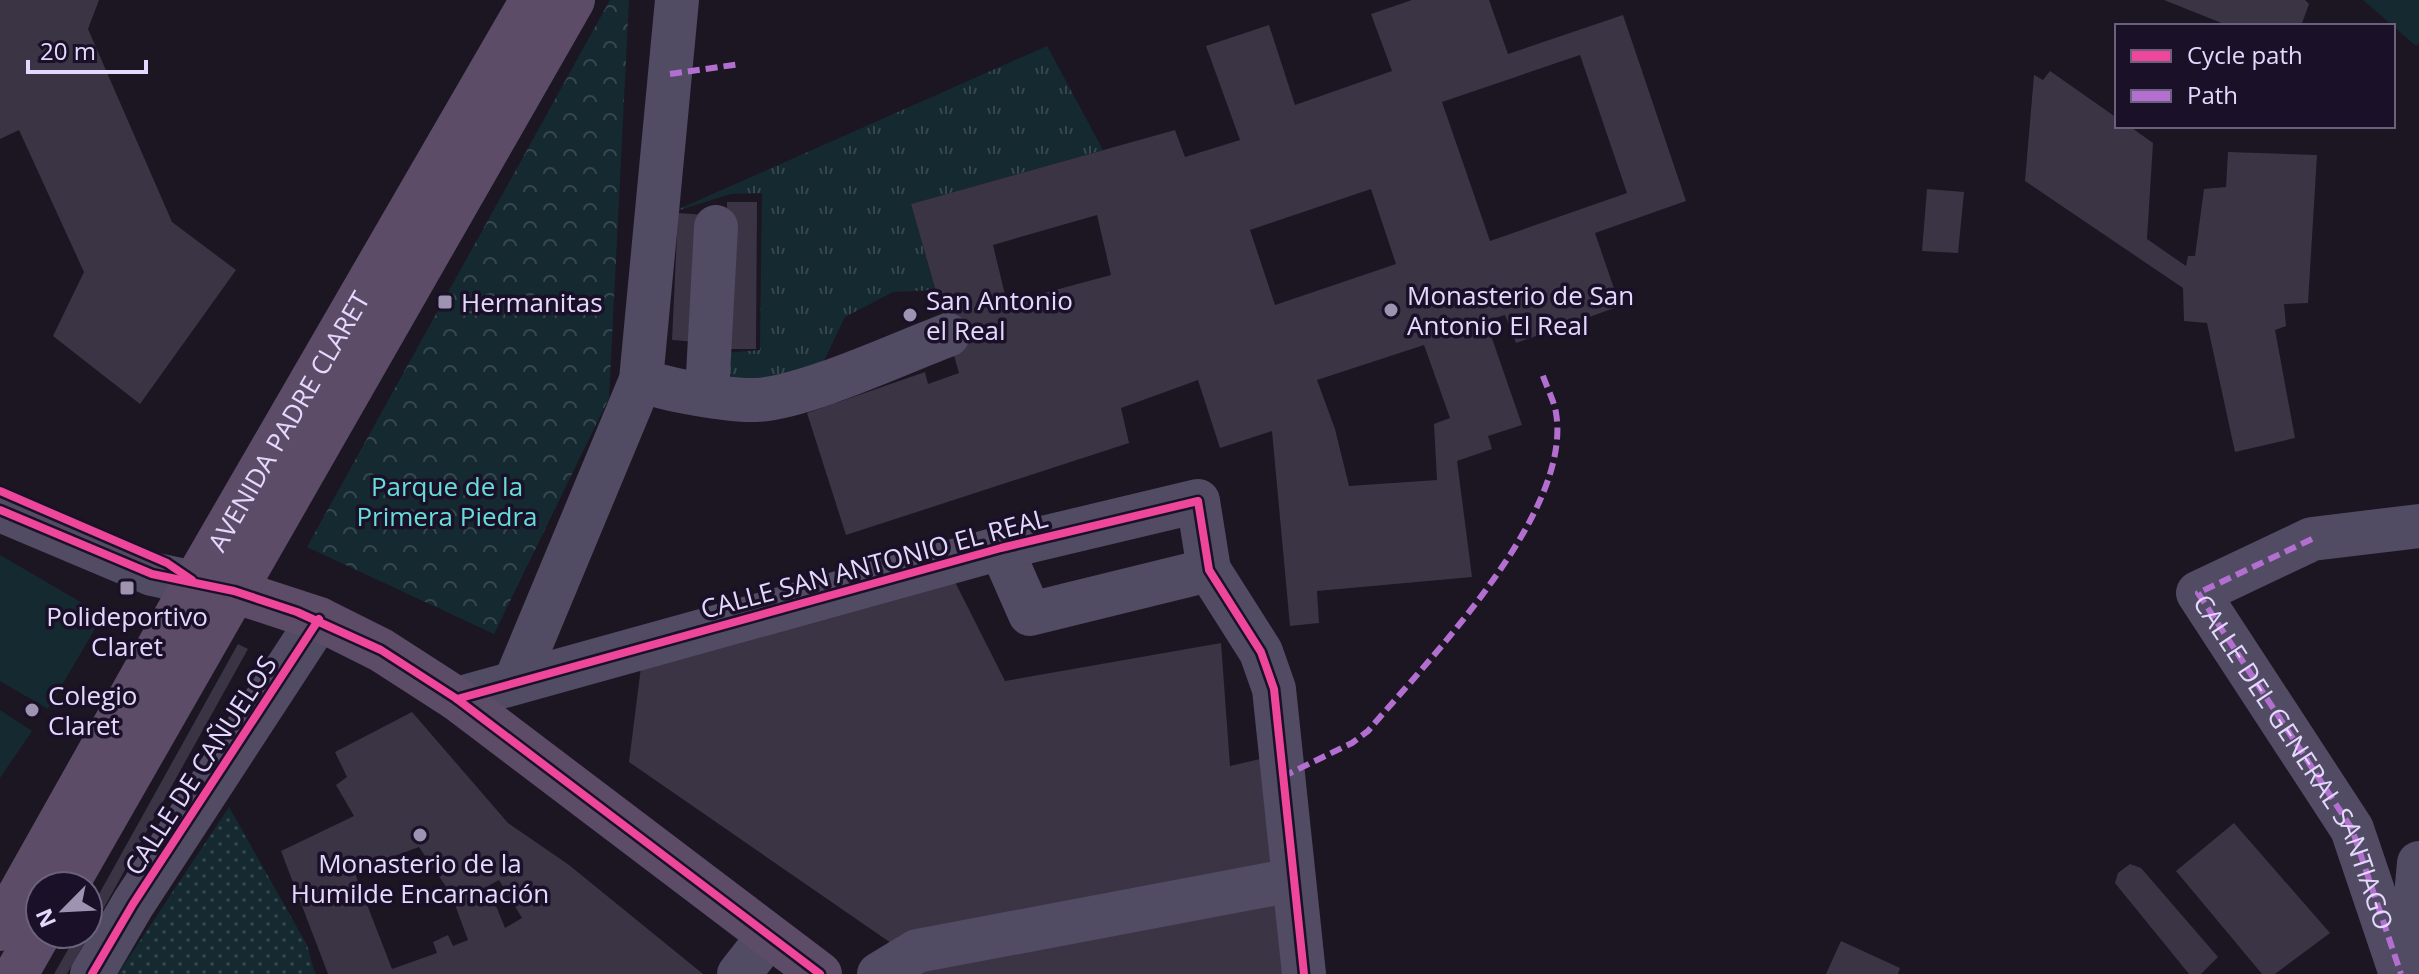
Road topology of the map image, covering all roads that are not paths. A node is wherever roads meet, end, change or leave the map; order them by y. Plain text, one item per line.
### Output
1 (532, 0) edge
2 (573, 0) edge
3 (677, 0) edge
4 (716, 227) dead end
5 (948, 335) dead end
6 (641, 380) junction
7 (707, 393) junction
8 (0, 491) edge
9 (0, 510) edge
10 (2419, 526) edge
11 (1001, 548) junction
12 (1209, 570) junction
13 (206, 583) junction
14 (319, 619) junction
15 (516, 680) junction
16 (457, 699) junction
17 (2419, 863) edge
18 (73, 870) edge
19 (1293, 880) junction
20 (0, 929) edge
21 (768, 937) junction
22 (30, 950) edge
23 (16, 974) edge
24 (92, 974) edge
25 (739, 974) edge
26 (820, 974) edge
27 (879, 974) edge
28 (1304, 974) edge
29 (2401, 974) edge
30 (2409, 974) edge

1 - 13 main road, AVENIDA PADRE CLARET
2 - 13 main road, AVENIDA PADRE CLARET
3 - 6 street
4 - 7 street
5 - 7 street
6 - 7 street
6 - 15 street
8 - 13 street
9 - 13 street
10 - 29 street, CALLE DEL GENERAL SANTIAGO
11 - 12 street, CALLE SAN ANTONIO EL REAL
11 - 12 street, CALLE SAN ANTONIO EL REAL
11 - 15 street, CALLE SAN ANTONIO EL REAL
12 - 19 street, CALLE SAN ANTONIO EL REAL
13 - 14 main road
13 - 18 main road, AVENIDA PADRE CLARET
13 - 20 main road, AVENIDA PADRE CLARET
14 - 16 main road
14 - 24 street, CALLE DE CAÑUELOS
15 - 16 street, CALLE SAN ANTONIO EL REAL
16 - 21 main road
17 - 30 street, CALLE DEL GENERAL SANTIAGO
19 - 27 street
19 - 28 street, CALLE SAN ANTONIO EL REAL
21 - 25 street
21 - 26 main road
22 - 23 main road

